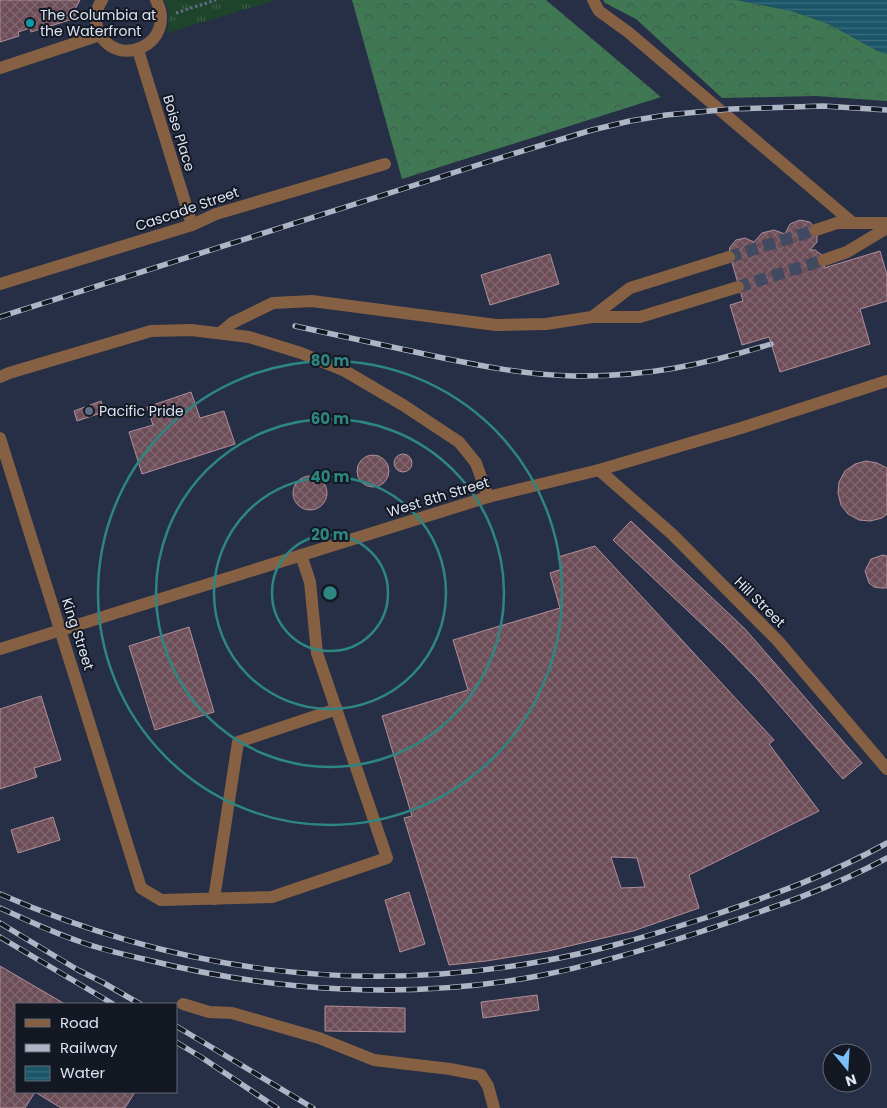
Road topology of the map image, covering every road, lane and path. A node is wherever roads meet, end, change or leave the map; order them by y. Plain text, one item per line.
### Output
1 (102, 0) edge
2 (156, 0) edge
3 (216, 0) edge
4 (593, 0) edge
5 (176, 13) dead end
6 (100, 35) junction
7 (138, 50) junction
8 (0, 68) edge
9 (385, 164) dead end
10 (853, 223) junction
11 (887, 223) edge
12 (192, 225) junction
13 (887, 228) edge
14 (816, 230) tunnel mouth
15 (729, 257) tunnel mouth
16 (824, 260) tunnel mouth
17 (0, 284) edge
18 (738, 286) tunnel mouth
19 (592, 317) junction
20 (220, 334) junction
21 (0, 377) edge
22 (887, 381) edge
23 (0, 438) edge
24 (598, 470) junction
25 (488, 497) junction
26 (301, 555) junction
27 (61, 630) junction
28 (0, 649) edge
29 (337, 709) junction
30 (887, 769) edge
31 (214, 899) junction
32 (184, 1004) dead end
33 (494, 1108) edge

1 - 6 street
2 - 7 street
3 - 5 path
4 - 10 street
6 - 7 street
6 - 8 street
7 - 12 street, Boise Place
9 - 12 street, Cascade Street
10 - 11 street
10 - 14 street
12 - 17 street, Cascade Street
13 - 16 street
15 - 19 street
18 - 19 street
19 - 20 street
20 - 21 street
20 - 25 street
22 - 24 street, West 8th Street
23 - 27 street, King Street
24 - 25 street, West 8th Street
24 - 30 street, Hill Street
25 - 26 street, West 8th Street
26 - 27 street, West 8th Street
26 - 29 street
27 - 28 street, West 8th Street
27 - 31 street, King Street
29 - 31 street
29 - 31 street, King Street
32 - 33 street

